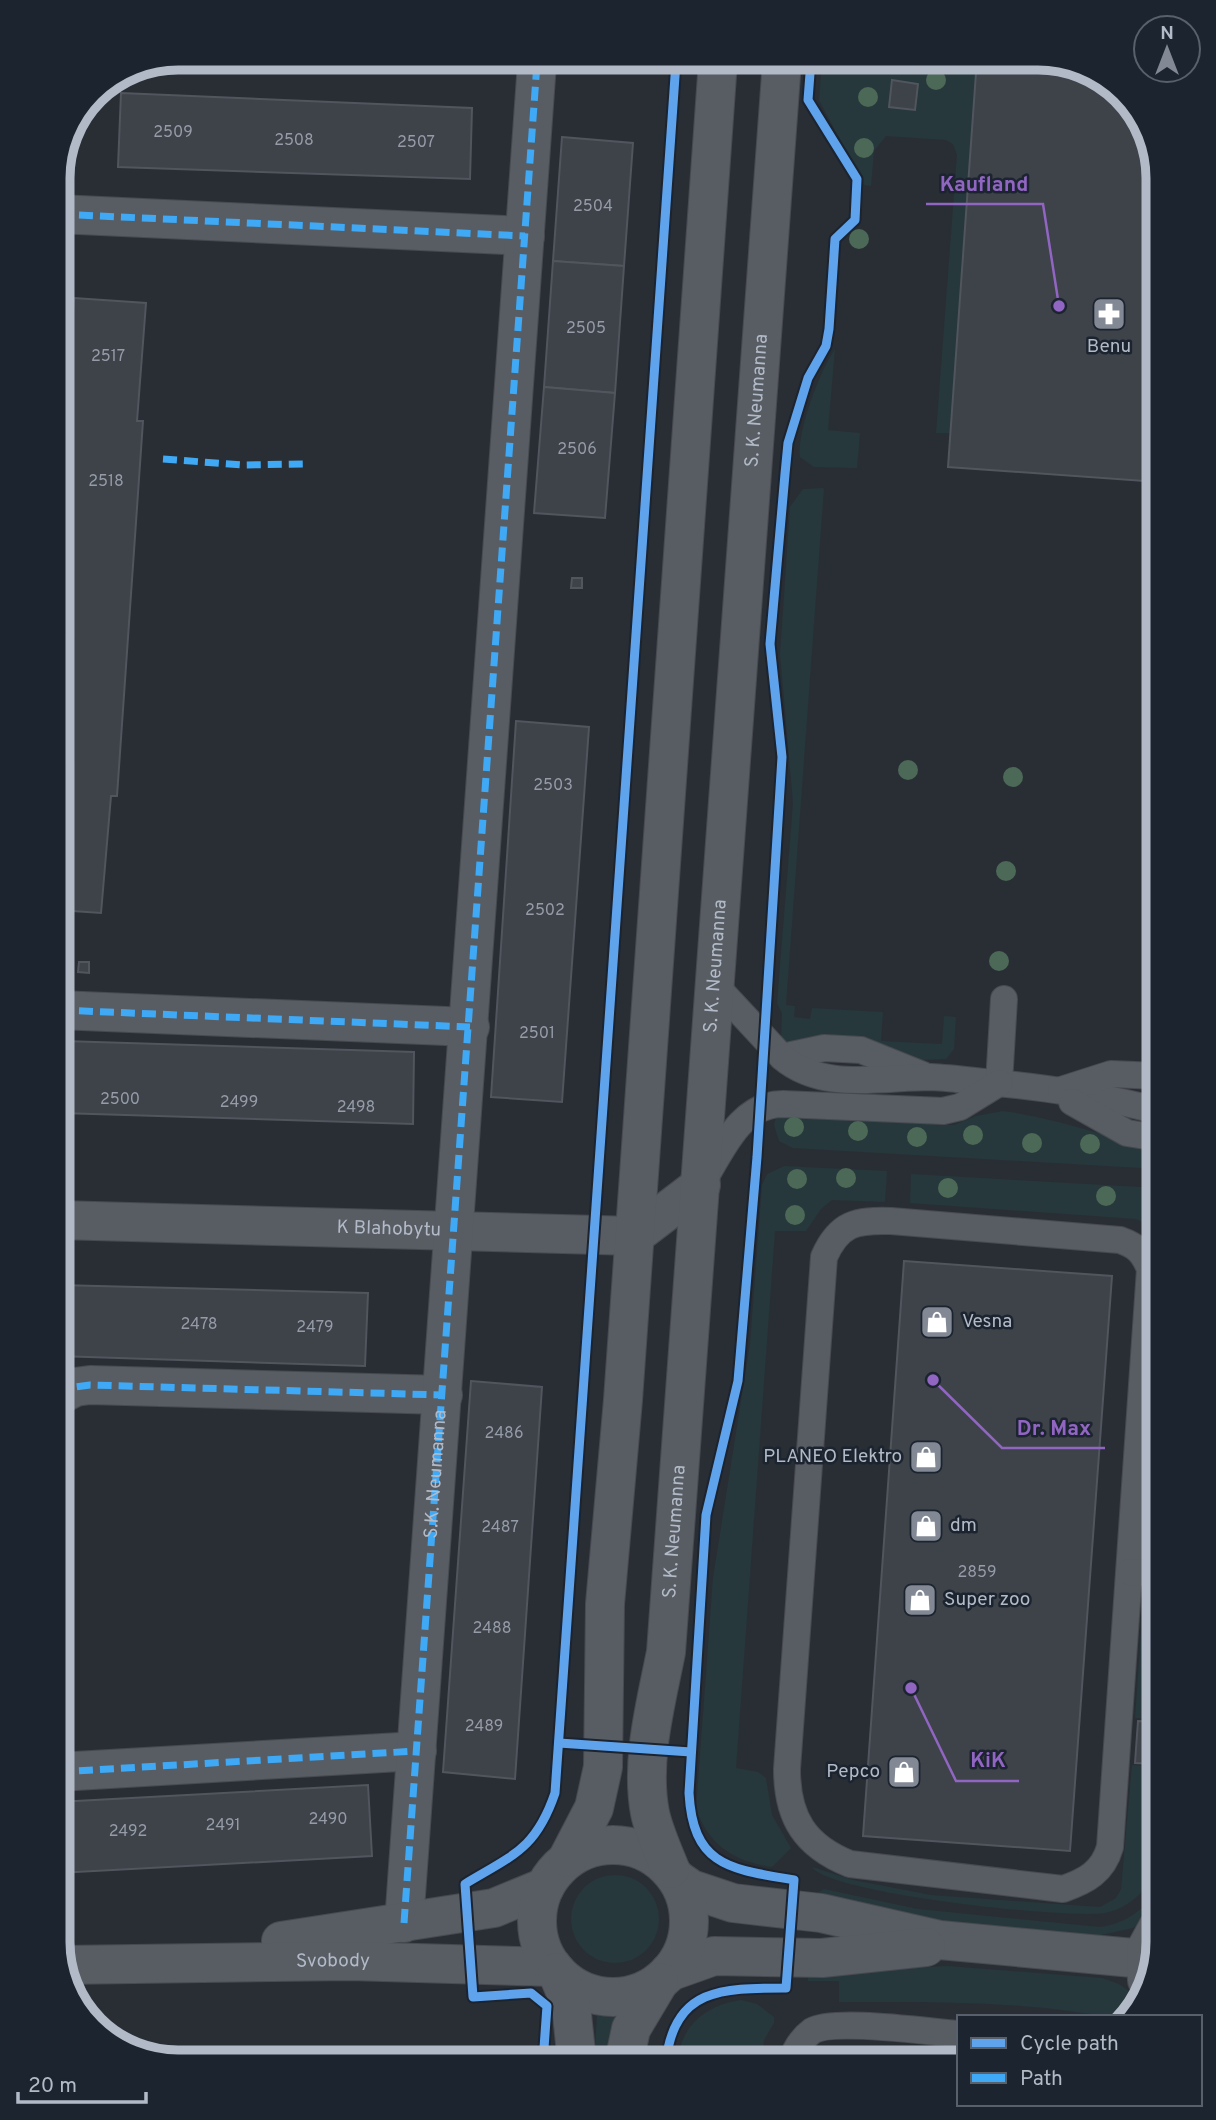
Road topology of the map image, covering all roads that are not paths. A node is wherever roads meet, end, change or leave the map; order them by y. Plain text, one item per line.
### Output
1 (537, 70) edge
2 (718, 70) edge
3 (778, 71) edge
4 (70, 216) edge
5 (525, 236) junction
6 (715, 985) junction
7 (1003, 999) dead end
8 (70, 1010) edge
9 (470, 1027) junction
10 (1146, 1075) edge
11 (999, 1083) junction
12 (1055, 1092) junction
13 (1146, 1109) edge
14 (1146, 1136) edge
15 (701, 1185) junction
16 (70, 1220) edge
17 (455, 1231) junction
18 (634, 1236) junction
19 (1146, 1264) edge
20 (70, 1390) edge
21 (443, 1395) junction
22 (1146, 1510) edge
23 (1129, 1572) junction
24 (1146, 1573) edge
25 (417, 1751) junction
26 (70, 1771) edge
27 (556, 1872) junction
28 (674, 1874) junction
29 (404, 1923) junction
30 (979, 1944) junction
31 (1145, 1955) edge
32 (111, 1963) junction
33 (72, 1965) edge
34 (555, 1970) junction
35 (664, 1977) junction
36 (957, 2034) edge
37 (576, 2050) edge
38 (627, 2050) edge
39 (796, 2050) edge

1 - 5 street, S.K. Neumanna
2 - 18 street
3 - 6 street, S. K. Neumanna
4 - 5 street
5 - 9 street, S.K. Neumanna
6 - 11 lane
6 - 15 street, S. K. Neumanna
7 - 11 lane
8 - 9 street
9 - 17 street, S.K. Neumanna
10 - 12 lane
11 - 12 lane
11 - 15 lane
12 - 13 lane
12 - 14 lane
15 - 18 street
15 - 28 street, S. K. Neumanna
16 - 17 street, K Blahobytu
17 - 18 street, K Blahobytu
17 - 21 street, S.K. Neumanna
18 - 27 street
19 - 23 lane
20 - 21 street
21 - 25 street, S.K. Neumanna
22 - 23 lane
23 - 24 lane
25 - 26 street
25 - 29 street, S.K. Neumanna
27 - 28 street
27 - 29 street, Svobody
27 - 34 street
28 - 30 street
28 - 35 street
29 - 32 street, Svobody
30 - 31 street
30 - 35 street
32 - 33 street, Svobody
32 - 34 street, Svobody
34 - 35 street
34 - 37 street
35 - 38 street
36 - 39 lane

